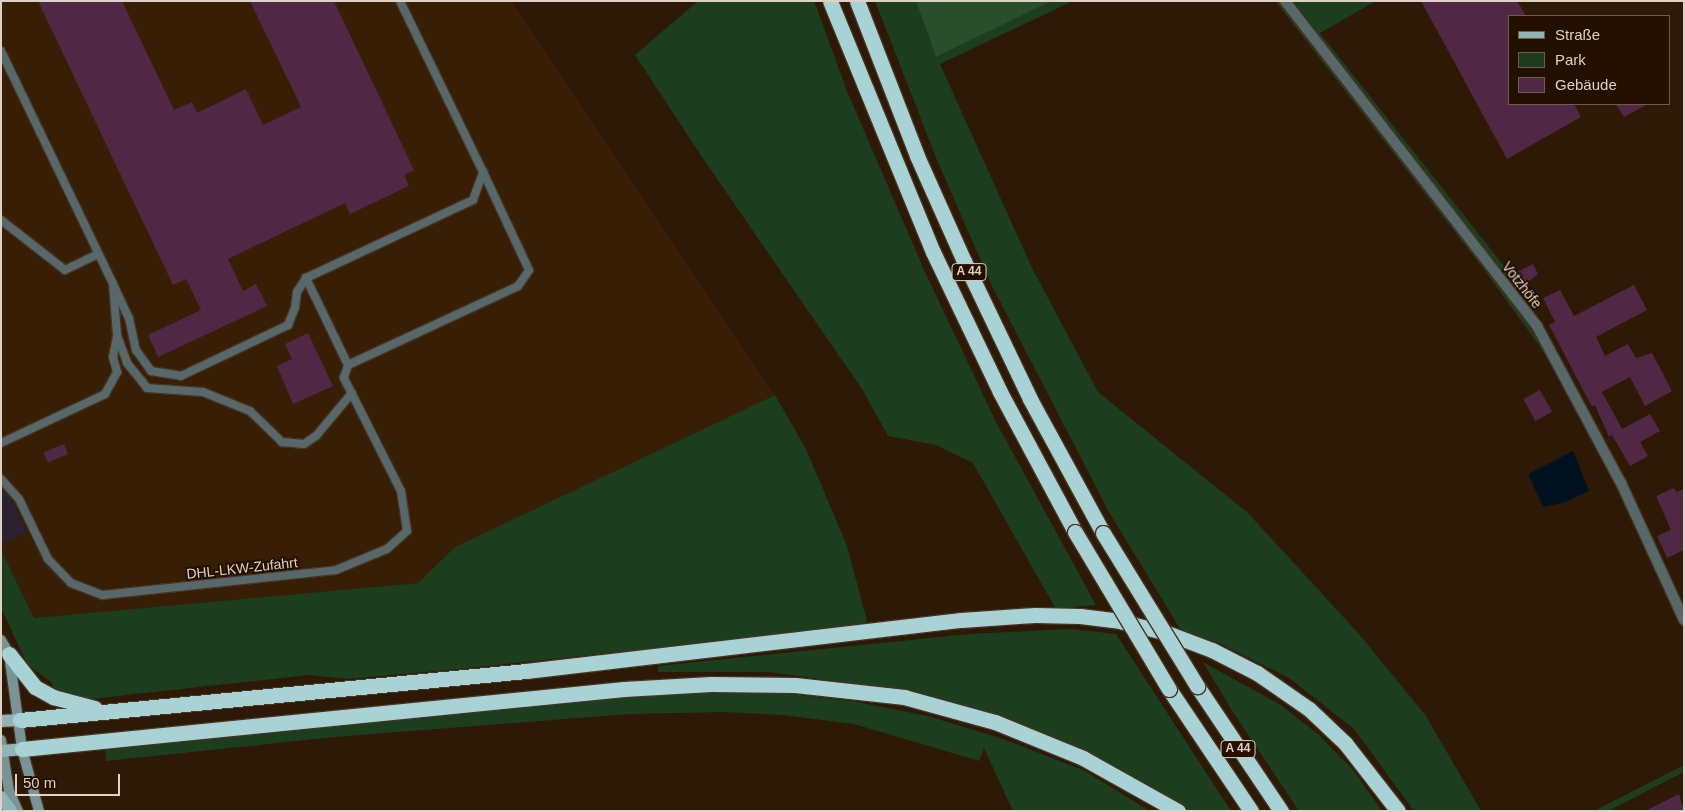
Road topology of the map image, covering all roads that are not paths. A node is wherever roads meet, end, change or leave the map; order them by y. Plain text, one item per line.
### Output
1 (400, 1) edge
2 (830, 1) edge
3 (856, 1) edge
4 (1285, 1) edge
5 (1, 51) edge
6 (483, 172) junction
7 (1, 220) edge
8 (98, 254) junction
9 (306, 278) junction
10 (113, 284) junction
11 (117, 335) junction
12 (348, 365) junction
13 (352, 393) junction
14 (1, 443) edge
15 (1, 479) edge
16 (1684, 620) edge
17 (1, 640) edge
18 (9, 654) junction
19 (111, 712) junction
20 (20, 720) junction
21 (1, 721) edge
22 (2, 747) edge
23 (22, 749) junction
24 (1, 797) edge
25 (12, 811) edge
26 (18, 811) edge
27 (39, 811) edge
28 (1178, 811) edge
29 (1251, 811) edge
30 (1281, 811) edge
31 (1398, 811) edge

1 - 6 lane
2 - 29 highway, A 44, bridge
3 - 30 highway, A 44, bridge
4 - 16 street, Votzhöfe
5 - 8 lane
6 - 9 lane
6 - 12 lane
7 - 8 lane
8 - 10 lane
9 - 10 lane
9 - 12 lane
10 - 11 lane
11 - 13 lane
11 - 14 lane
12 - 13 lane
13 - 15 lane, DHL-LKW-Zufahrt
17 - 18 main road
18 - 19 highway
18 - 20 main road
19 - 20 highway
19 - 31 highway
20 - 21 main road
20 - 23 main road
22 - 23 main road
22 - 26 main road
23 - 27 main road
23 - 28 highway
24 - 25 main road

